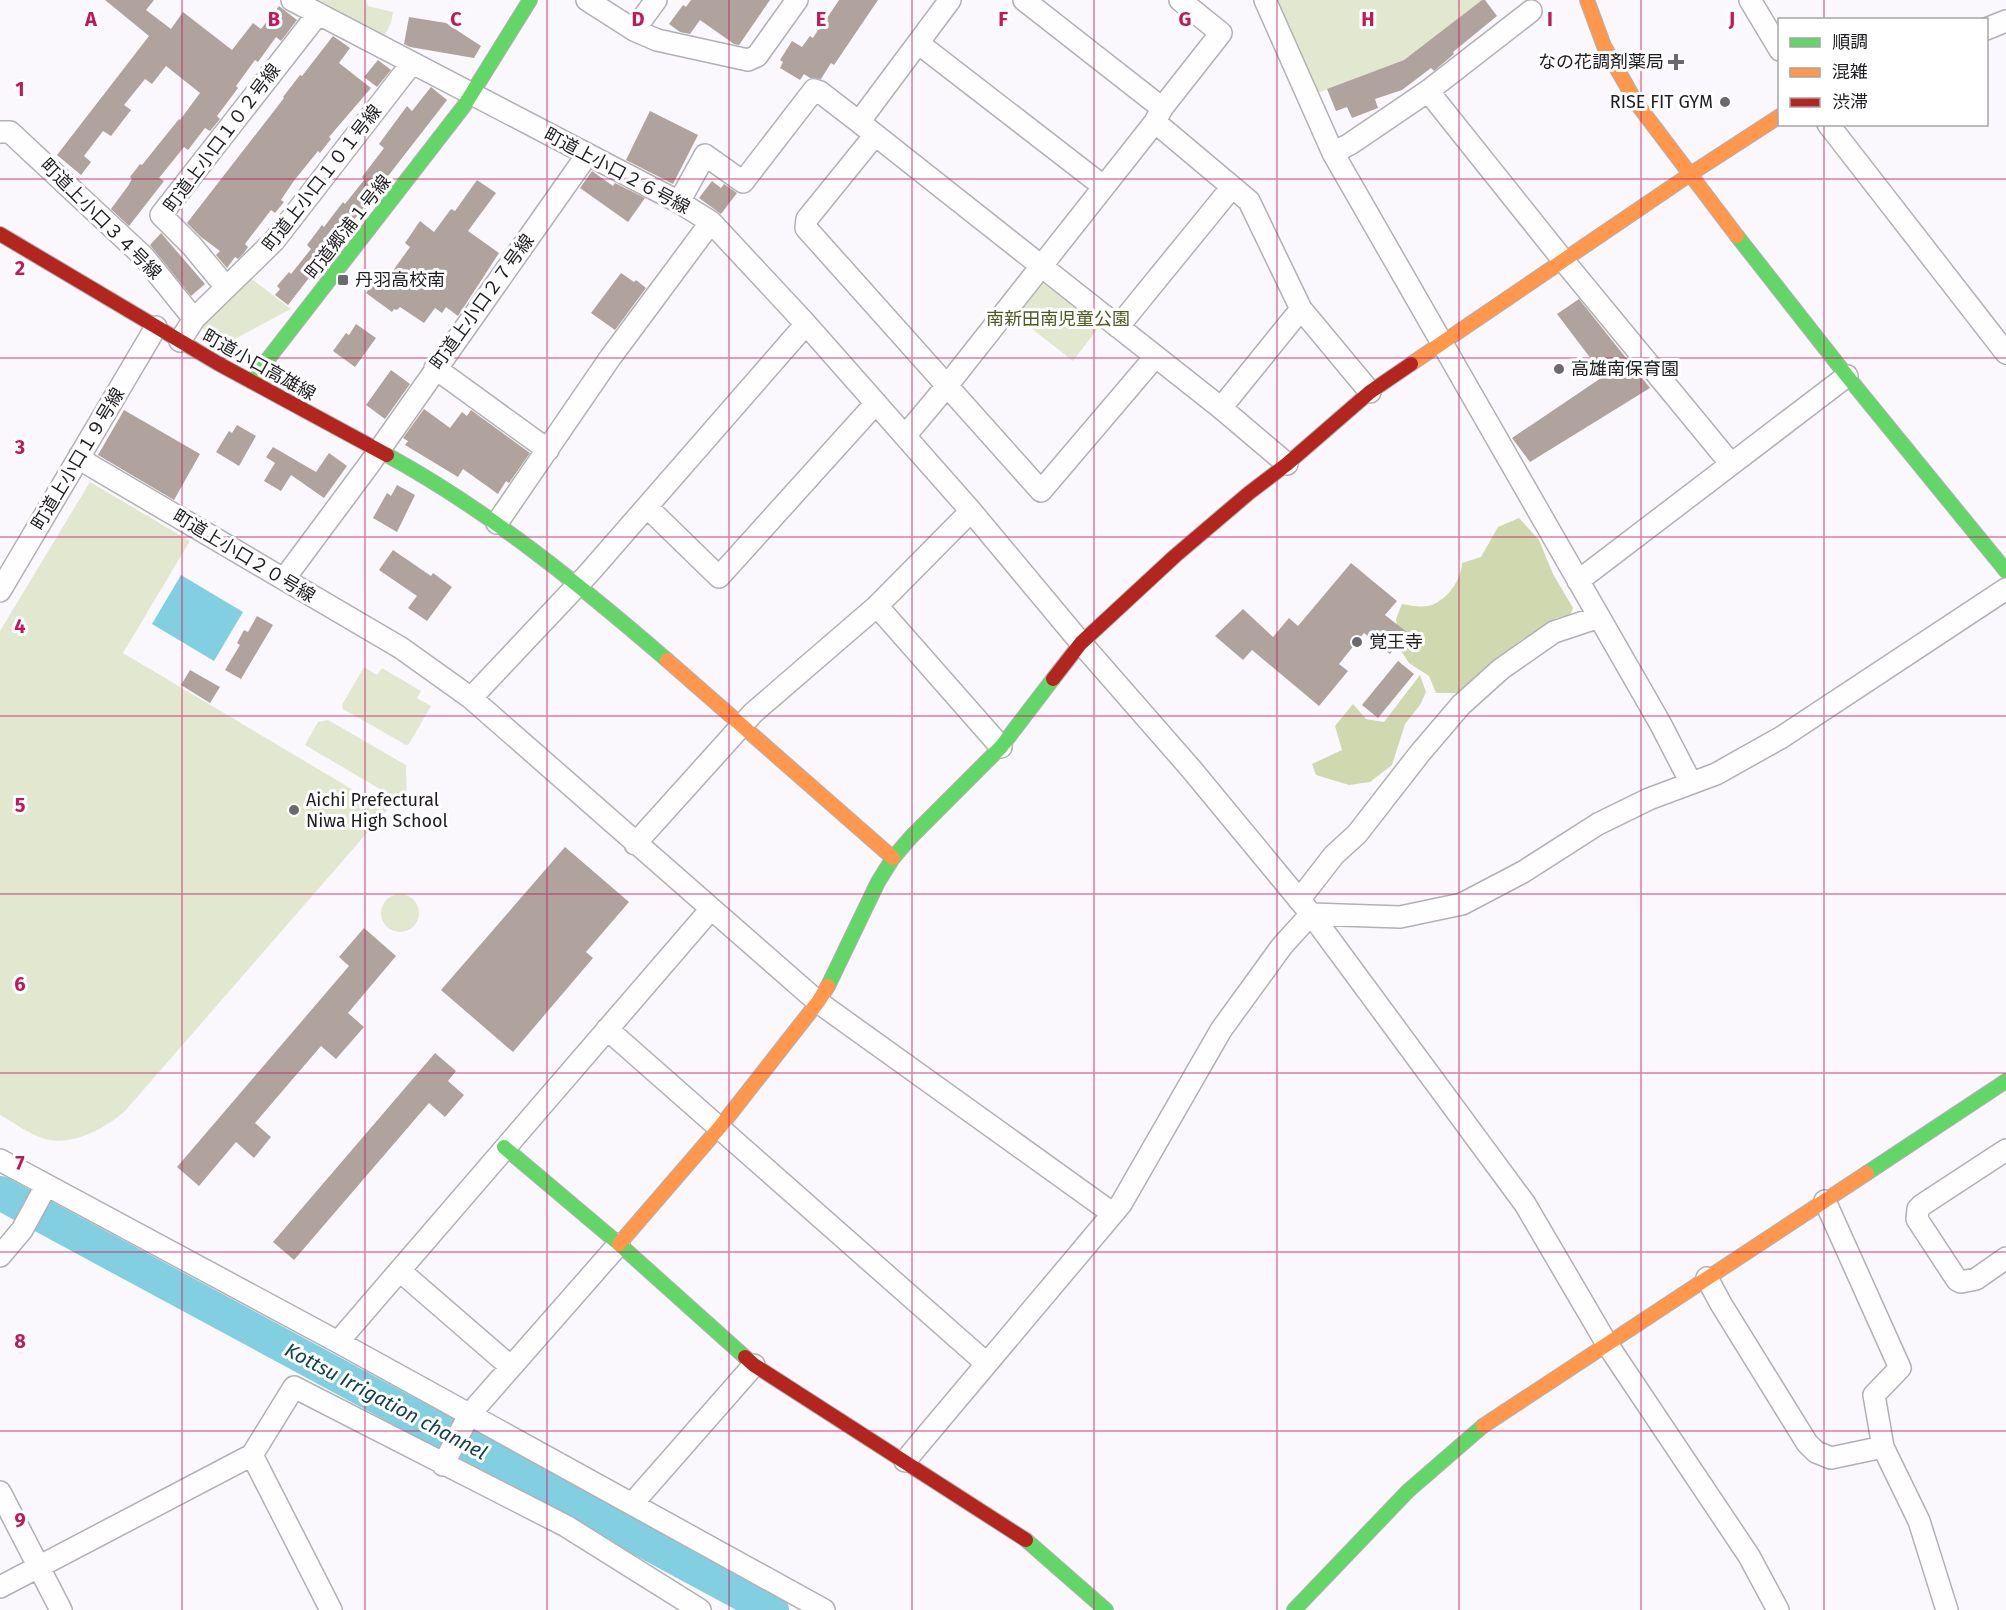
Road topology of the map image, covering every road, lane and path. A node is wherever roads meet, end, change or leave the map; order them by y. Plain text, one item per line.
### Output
1 (292, 0) edge
2 (530, 0) edge
3 (587, 0) edge
4 (656, 0) edge
5 (796, 0) edge
6 (950, 0) edge
7 (1024, 0) edge
8 (1180, 0) edge
9 (1265, 0) edge
10 (1587, 0) edge
11 (1750, 0) edge
12 (1531, 10) dead end
13 (318, 14) junction
14 (2006, 21) edge
15 (1988, 29) edge
16 (634, 30) junction
17 (918, 44) junction
18 (1778, 48) edge
19 (412, 63) junction
20 (1428, 91) junction
21 (472, 95) junction
22 (1158, 115) junction
23 (1778, 117) edge
24 (1830, 126) edge
25 (867, 128) junction
26 (0, 132) edge
27 (1333, 153) junction
28 (587, 155) junction
29 (1689, 175) junction
30 (1103, 186) junction
31 (1232, 187) junction
32 (679, 202) junction
33 (711, 222) junction
34 (0, 234) edge
35 (1563, 260) junction
36 (1041, 264) junction
37 (226, 287) junction
38 (1301, 309) junction
39 (194, 319) junction
40 (806, 324) junction
41 (156, 327) junction
42 (1118, 327) junction
43 (180, 341) junction
44 (1442, 343) junction
45 (2006, 353) edge
46 (1155, 357) junction
47 (435, 368) junction
48 (1847, 376) junction
49 (251, 381) junction
50 (946, 387) junction
51 (1370, 392) junction
52 (876, 403) junction
53 (1221, 408) junction
54 (905, 436) junction
55 (378, 450) junction
56 (548, 450) junction
57 (80, 455) junction
58 (1287, 464) junction
59 (1731, 464) junction
60 (647, 507) junction
61 (971, 512) junction
62 (499, 524) junction
63 (2006, 571) edge
64 (284, 579) junction
65 (1578, 581) junction
66 (578, 584) junction
67 (2006, 589) edge
68 (0, 591) edge
69 (877, 606) junction
70 (1599, 617) junction
71 (1082, 643) junction
72 (471, 698) junction
73 (742, 725) junction
74 (1001, 747) junction
75 (1690, 783) junction
76 (635, 844) junction
77 (893, 858) junction
78 (1305, 907) junction
79 (711, 909) junction
80 (818, 1002) junction
81 (607, 1029) junction
82 (2006, 1081) edge
83 (720, 1127) junction
84 (504, 1147) junction
85 (2006, 1150) edge
86 (0, 1160) edge
87 (43, 1188) junction
88 (1825, 1201) junction
89 (1112, 1213) junction
90 (619, 1244) junction
91 (0, 1256) edge
92 (2006, 1258) edge
93 (400, 1271) junction
94 (1707, 1278) junction
95 (338, 1342) junction
96 (1607, 1344) junction
97 (986, 1363) junction
98 (754, 1365) junction
99 (511, 1367) junction
100 (469, 1415) junction
101 (1883, 1447) junction
102 (252, 1455) junction
103 (905, 1461) junction
104 (443, 1464) junction
105 (0, 1492) edge
106 (632, 1504) junction
107 (39, 1568) junction
108 (0, 1587) edge
109 (61, 1610) edge
110 (331, 1610) edge
111 (700, 1610) edge
112 (824, 1610) edge
113 (1106, 1610) edge
114 (1294, 1610) edge
115 (1778, 1610) edge
116 (1947, 1610) edge

1 - 13 street, 町道上小口２６号線
2 - 21 street, 町道郷浦１号線
3 - 16 street
4 - 16 street
5 - 16 street
6 - 17 street
7 - 22 street
8 - 22 street
9 - 27 street
10 - 29 street
11 - 18 street
12 - 20 street
13 - 19 street, 町道上小口２６号線
13 - 37 street, 町道上小口１０２号線
14 - 15 street
17 - 25 street
17 - 30 street
19 - 21 street, 町道上小口２６号線
19 - 37 street, 町道上小口１０１号線
20 - 27 street
20 - 35 street
21 - 28 street, 町道上小口２６号線
21 - 49 street, 町道郷浦１号線
22 - 30 street
22 - 31 street
23 - 29 street
24 - 45 street
25 - 32 street
25 - 36 street
25 - 50 street
26 - 39 street, 町道上小口３４号線
27 - 44 street
28 - 32 street, 町道上小口２６号線
28 - 47 street, 町道上小口２７号線
29 - 35 street
29 - 48 street
30 - 36 street
31 - 38 street
31 - 42 street
32 - 33 street, 町道上小口２６号線
33 - 40 street
33 - 56 street, 町道上小口２６号線
34 - 41 street, 町道小口高雄線
35 - 44 street
35 - 59 street
36 - 42 street
36 - 50 street
37 - 39 street, 町道上小口１０１号線
38 - 51 street
38 - 53 street
39 - 43 street, 町道上小口１０１号線
40 - 52 street
40 - 60 street
41 - 43 street, 町道小口高雄線
41 - 57 street, 町道上小口１９号線
42 - 46 street
43 - 49 street, 町道小口高雄線
44 - 51 street
44 - 65 street
46 - 50 street
46 - 53 street
47 - 55 street, 町道上小口２７号線
47 - 56 street
48 - 59 street
48 - 63 street
49 - 55 street, 町道小口高雄線
50 - 54 street
51 - 58 street
52 - 54 street
52 - 60 street
53 - 58 street
54 - 61 street
55 - 62 street, 町道小口高雄線
55 - 64 street, 町道上小口２７号線
56 - 62 street, 町道上小口２６号線
57 - 64 street, 町道上小口２０号線
57 - 68 street, 町道上小口１９号線
58 - 71 street
59 - 65 street
60 - 66 street
61 - 69 street
61 - 71 street
62 - 66 street, 町道小口高雄線
64 - 72 street, 町道上小口２０号線
65 - 70 street
66 - 72 street
66 - 73 street, 町道小口高雄線
67 - 75 street
69 - 73 street
69 - 74 street
70 - 75 street
70 - 78 street
71 - 74 street
71 - 78 street
72 - 76 street, 町道上小口２０号線
73 - 76 street
73 - 77 street, 町道小口高雄線
74 - 77 street
75 - 78 street
76 - 79 street, 町道上小口２０号線
77 - 80 street
78 - 89 street
78 - 96 street
79 - 80 street, 町道上小口２０号線
79 - 81 street
80 - 83 street
80 - 89 street, 町道上小口２０号線
81 - 83 street
81 - 84 street
82 - 88 street
83 - 90 street
83 - 97 street
84 - 90 street
84 - 93 street
85 - 92 street
86 - 87 street
87 - 91 street
87 - 95 street
88 - 94 street
88 - 101 street
89 - 97 street
90 - 98 street
90 - 99 street
93 - 95 street
93 - 99 street
94 - 96 street
94 - 101 street
95 - 100 street
96 - 114 street
96 - 115 street
97 - 103 street
98 - 103 street
98 - 106 street
99 - 100 street
100 - 104 street
100 - 106 street
101 - 116 street
102 - 104 street
102 - 107 street
102 - 110 street
103 - 113 street
104 - 111 street
105 - 107 street
106 - 112 street
107 - 108 street
107 - 109 street

